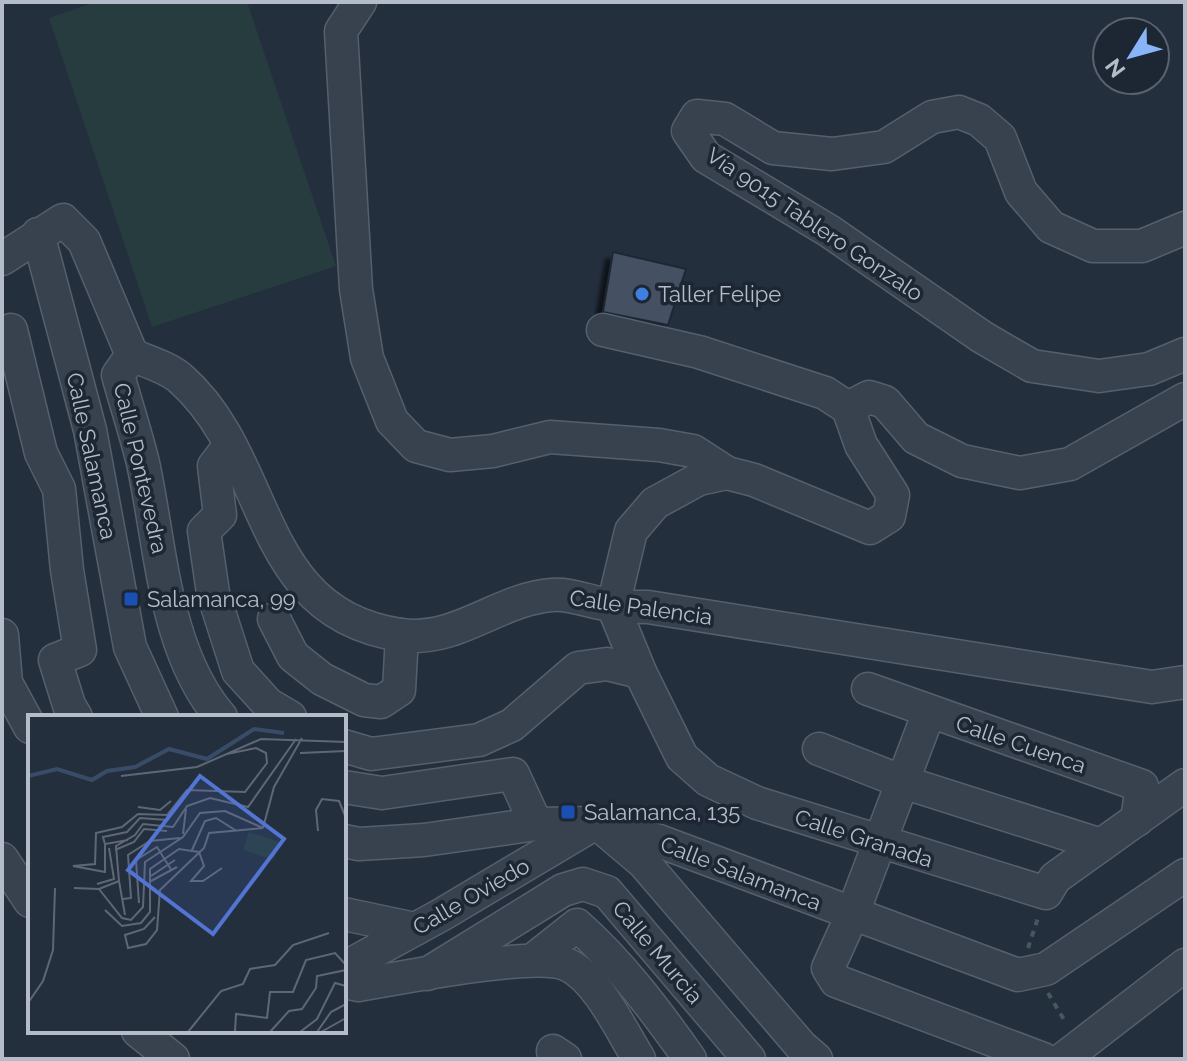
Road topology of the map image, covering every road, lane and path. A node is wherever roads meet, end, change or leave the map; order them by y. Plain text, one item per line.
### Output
1 (360, 2) edge
2 (1185, 228) edge
3 (38, 234) junction
4 (2, 259) edge
5 (603, 330) dead end
6 (2, 335) edge
7 (1185, 354) edge
8 (132, 355) junction
9 (1185, 399) edge
10 (848, 408) junction
11 (230, 445) junction
12 (727, 473) junction
13 (613, 606) junction
14 (274, 619) dead end
15 (2, 635) edge
16 (402, 635) junction
17 (640, 672) junction
18 (1185, 682) edge
19 (868, 689) dead end
20 (929, 712) junction
21 (75, 715) edge
22 (161, 715) edge
23 (219, 715) edge
24 (287, 715) edge
25 (28, 723) edge
26 (346, 747) edge
27 (819, 749) dead end
28 (903, 782) junction
29 (1185, 785) edge
30 (346, 787) edge
31 (1137, 820) junction
32 (597, 823) junction
33 (536, 824) junction
34 (346, 841) edge
35 (879, 843) junction
36 (1101, 845) junction
37 (2, 859) edge
38 (1185, 875) edge
39 (1046, 893) junction
40 (28, 898) edge
41 (346, 914) edge
42 (852, 915) junction
43 (415, 929) junction
44 (534, 959) junction
45 (1185, 965) edge
46 (346, 967) edge
47 (1026, 973) junction
48 (427, 974) junction
49 (346, 982) edge
50 (140, 1033) edge
51 (1071, 1052) edge
52 (173, 1059) edge
53 (639, 1059) edge
54 (690, 1059) edge
55 (749, 1059) edge
56 (816, 1059) edge
57 (1043, 1059) edge

1 - 12 street
2 - 7 street, Vía 9015 Tablero Gonzalo
3 - 4 street
3 - 8 street
3 - 22 street, Calle Salamanca
5 - 10 street
6 - 21 street
8 - 11 street, Calle Palencia
8 - 23 street, Calle Pontevedra
9 - 10 street
10 - 12 street
11 - 16 street, Calle Palencia
11 - 24 street
12 - 13 street
13 - 16 street, Calle Palencia
13 - 17 street, Calle Granada
13 - 18 street, Calle Palencia
14 - 16 street
15 - 25 street
17 - 26 street
17 - 35 street, Calle Granada
19 - 20 street, Calle Cuenca
20 - 28 street
20 - 31 street, Calle Cuenca
27 - 28 street
28 - 35 street
28 - 36 street
29 - 31 street
30 - 33 street
31 - 36 street
32 - 33 street, Calle Salamanca
32 - 42 street, Calle Salamanca
32 - 43 street, Calle Oviedo
32 - 56 street
33 - 34 street, Calle Salamanca
35 - 39 street, Calle Granada
35 - 42 street
36 - 39 street
37 - 40 street
38 - 47 street
39 - 47 path
41 - 43 street
42 - 47 street, Calle Salamanca
42 - 57 street
43 - 46 street, Calle Oviedo
44 - 48 street
44 - 53 street
44 - 54 street
45 - 51 street
47 - 51 path
48 - 49 street
48 - 55 street, Calle Murcia
50 - 52 street

